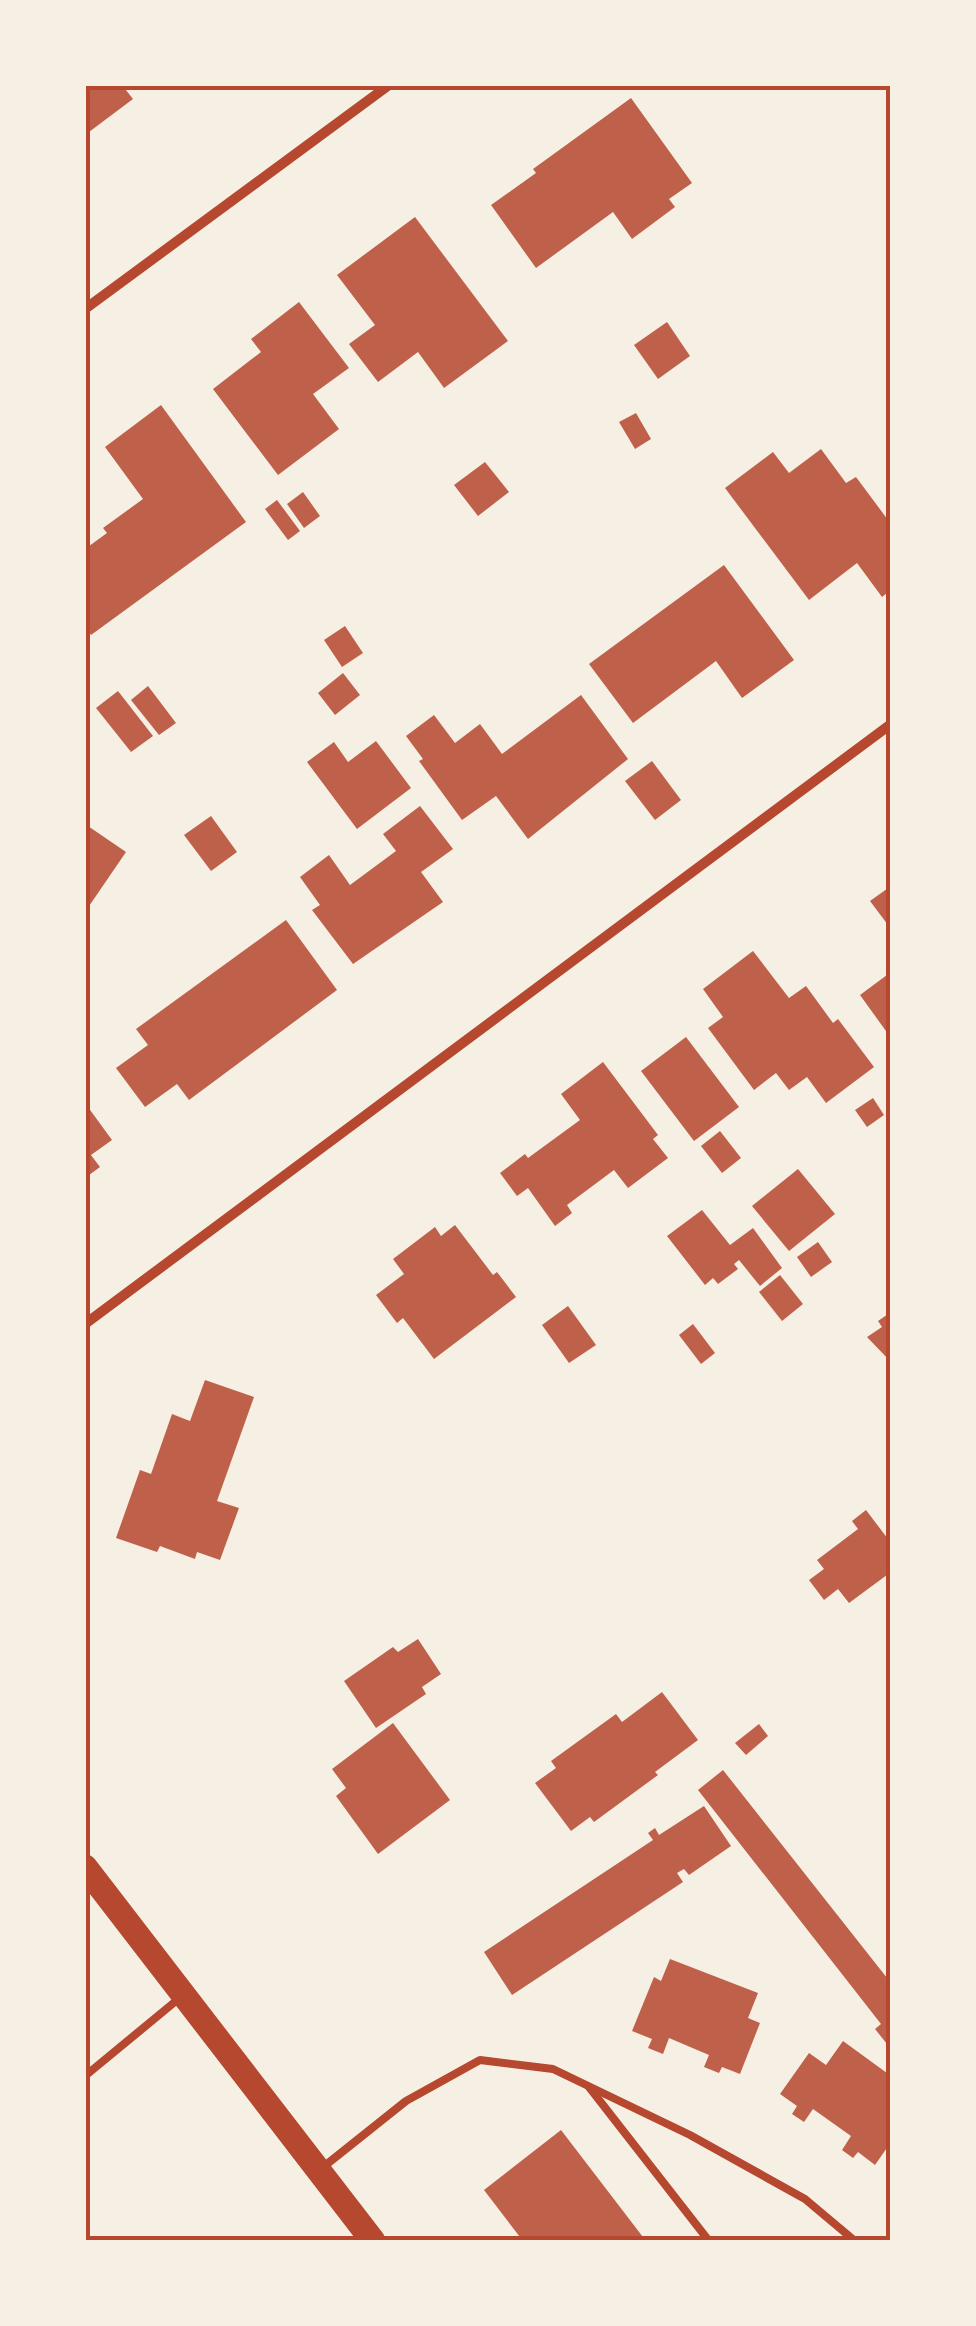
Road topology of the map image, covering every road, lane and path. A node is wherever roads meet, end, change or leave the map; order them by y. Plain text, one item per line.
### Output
1 (389, 85) edge
2 (85, 309) edge
3 (891, 724) edge
4 (85, 1324) edge
5 (85, 1867) edge
6 (183, 1995) junction
7 (85, 2076) edge
8 (587, 2085) junction
9 (318, 2170) junction
10 (372, 2241) edge
11 (709, 2241) edge
12 (854, 2241) edge

1 - 2 street
3 - 4 street
5 - 6 main road
6 - 7 lane
6 - 9 main road
8 - 9 lane
8 - 11 lane
8 - 12 lane
9 - 10 main road

